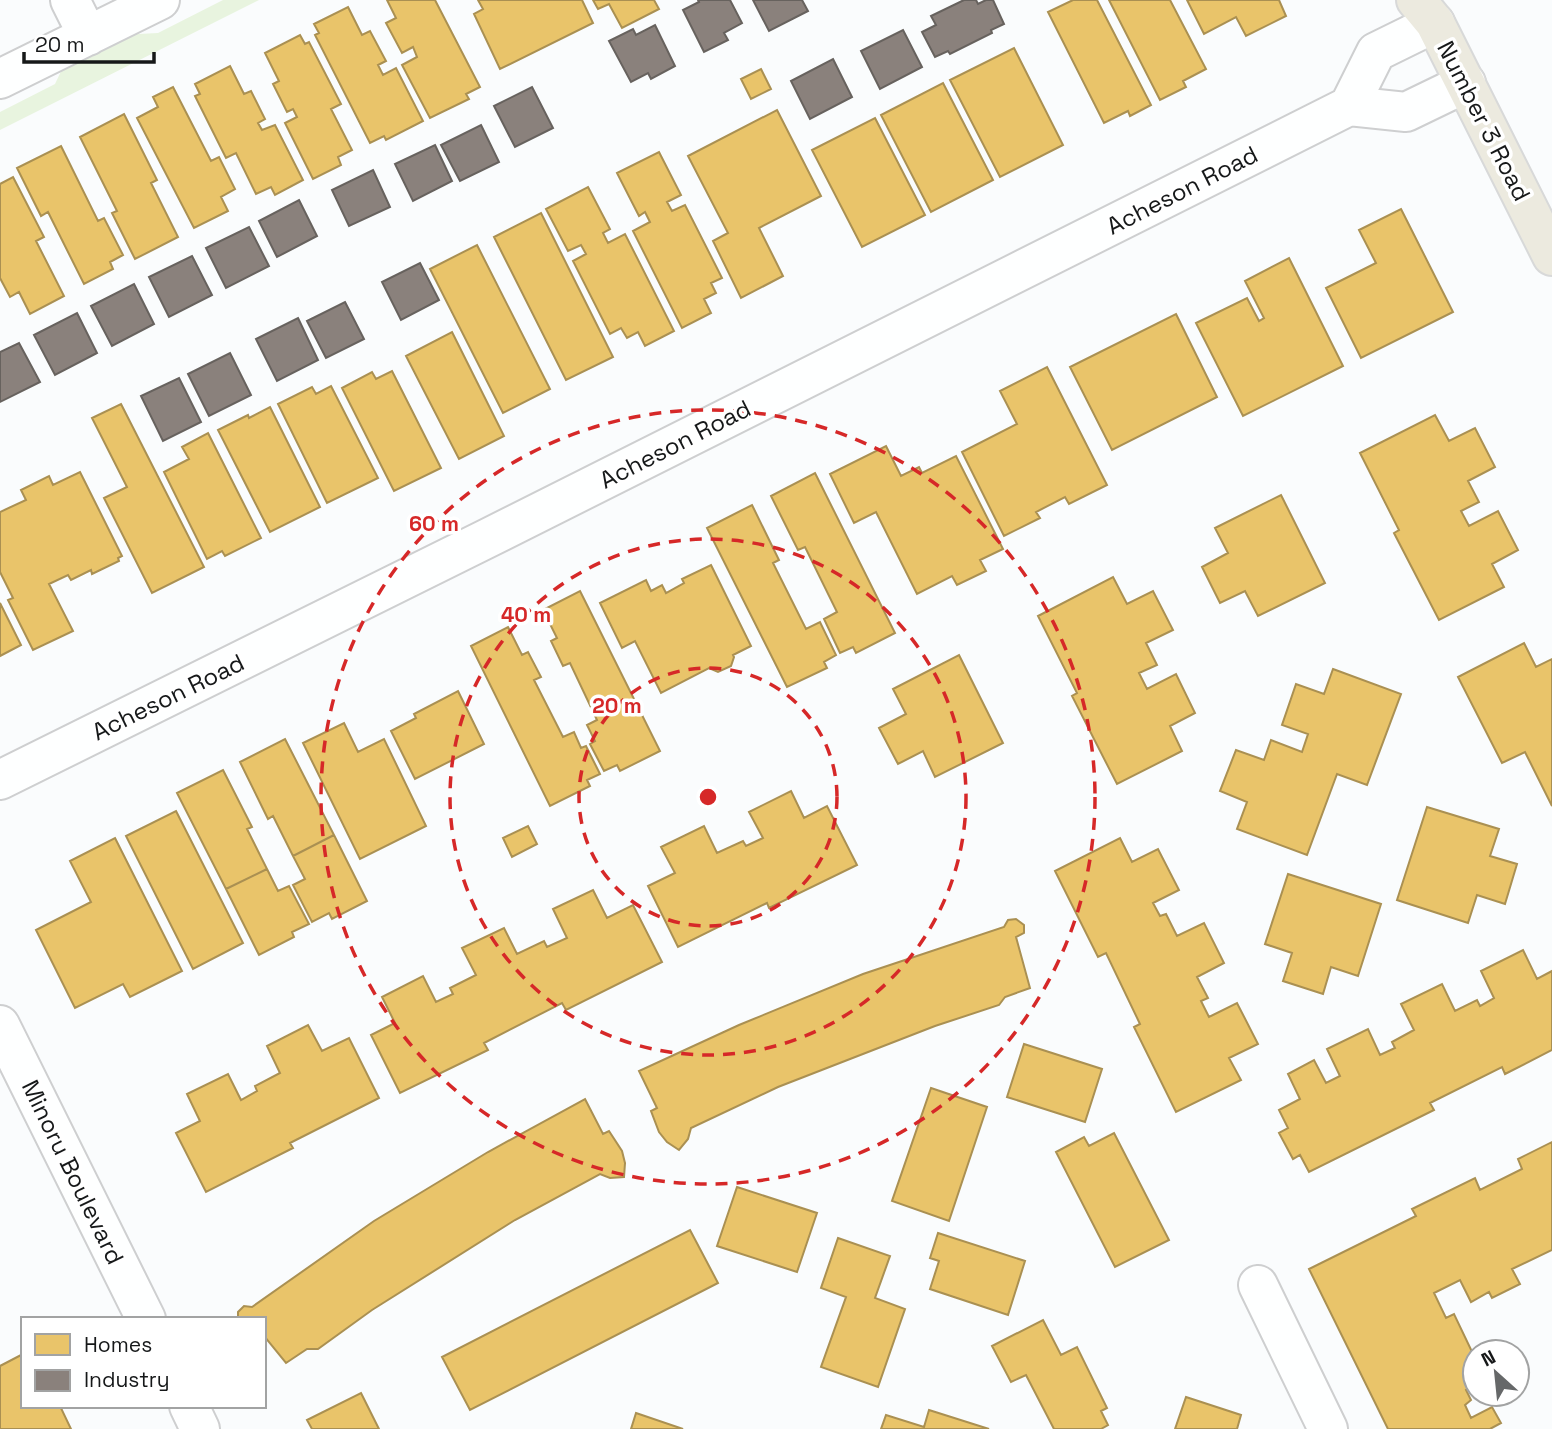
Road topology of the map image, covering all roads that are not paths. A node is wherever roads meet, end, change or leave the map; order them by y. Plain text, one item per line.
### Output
1 (71, 0) edge
2 (160, 0) edge
3 (1427, 8) edge
4 (88, 36) junction
5 (0, 79) edge
6 (1465, 83) junction
7 (1349, 106) junction
8 (1552, 256) edge
9 (0, 780) edge
10 (0, 1025) edge
11 (1258, 1285) dead end
12 (145, 1317) edge
13 (190, 1408) edge
14 (200, 1429) edge
15 (1328, 1429) edge

1 - 4 street
2 - 4 street
3 - 6 main road, Number 3 Road
3 - 7 street
4 - 5 street
6 - 7 street
6 - 8 main road, Number 3 Road
7 - 9 street, Acheson Road
10 - 12 street, Minoru Boulevard
11 - 15 street
13 - 14 street

